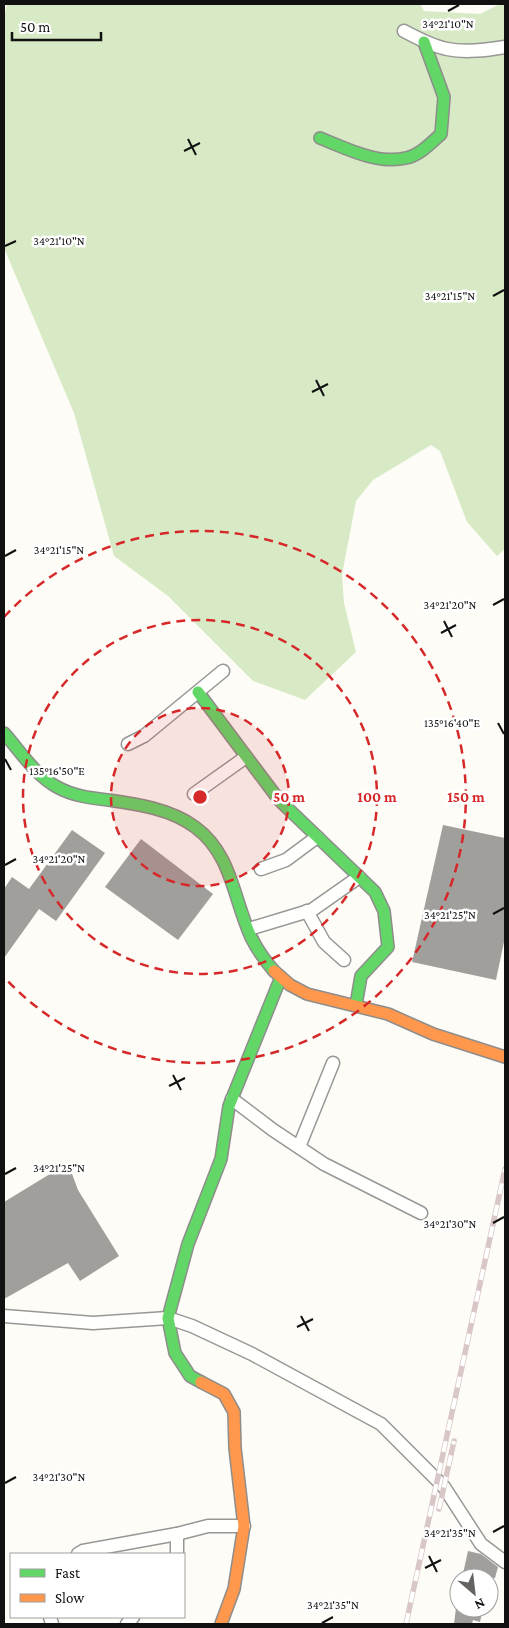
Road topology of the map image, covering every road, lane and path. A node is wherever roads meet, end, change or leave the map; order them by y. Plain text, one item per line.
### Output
1 (404, 31) dead end
2 (424, 42) junction
3 (505, 47) edge
4 (320, 138) dead end
5 (223, 671) dead end
6 (198, 692) junction
7 (4, 733) edge
8 (128, 744) dead end
9 (246, 757) junction
10 (194, 794) dead end
11 (317, 837) junction
12 (260, 869) dead end
13 (359, 877) junction
14 (307, 912) junction
15 (249, 929) junction
16 (344, 960) dead end
17 (281, 977) junction
18 (356, 1005) junction
19 (505, 1057) edge
20 (333, 1062) dead end
21 (232, 1099) junction
22 (299, 1147) junction
23 (421, 1213) dead end
24 (4, 1316) edge
25 (168, 1318) junction
26 (244, 1526) junction
27 (177, 1534) junction
28 (80, 1553) edge
29 (177, 1553) edge
30 (505, 1562) edge
31 (221, 1624) edge

1 - 2 street
2 - 3 street
2 - 4 street
5 - 6 street
6 - 8 street
6 - 9 street
7 - 15 street
9 - 10 street
9 - 11 street
11 - 12 street
11 - 13 street
13 - 14 street
13 - 18 street
14 - 15 street
14 - 16 street
15 - 17 street
17 - 18 street
17 - 21 street
18 - 19 street
20 - 22 street
21 - 22 street
21 - 25 street
22 - 23 street
24 - 25 street
25 - 26 street
25 - 30 street
26 - 27 street
26 - 31 street
27 - 28 street
27 - 29 street

